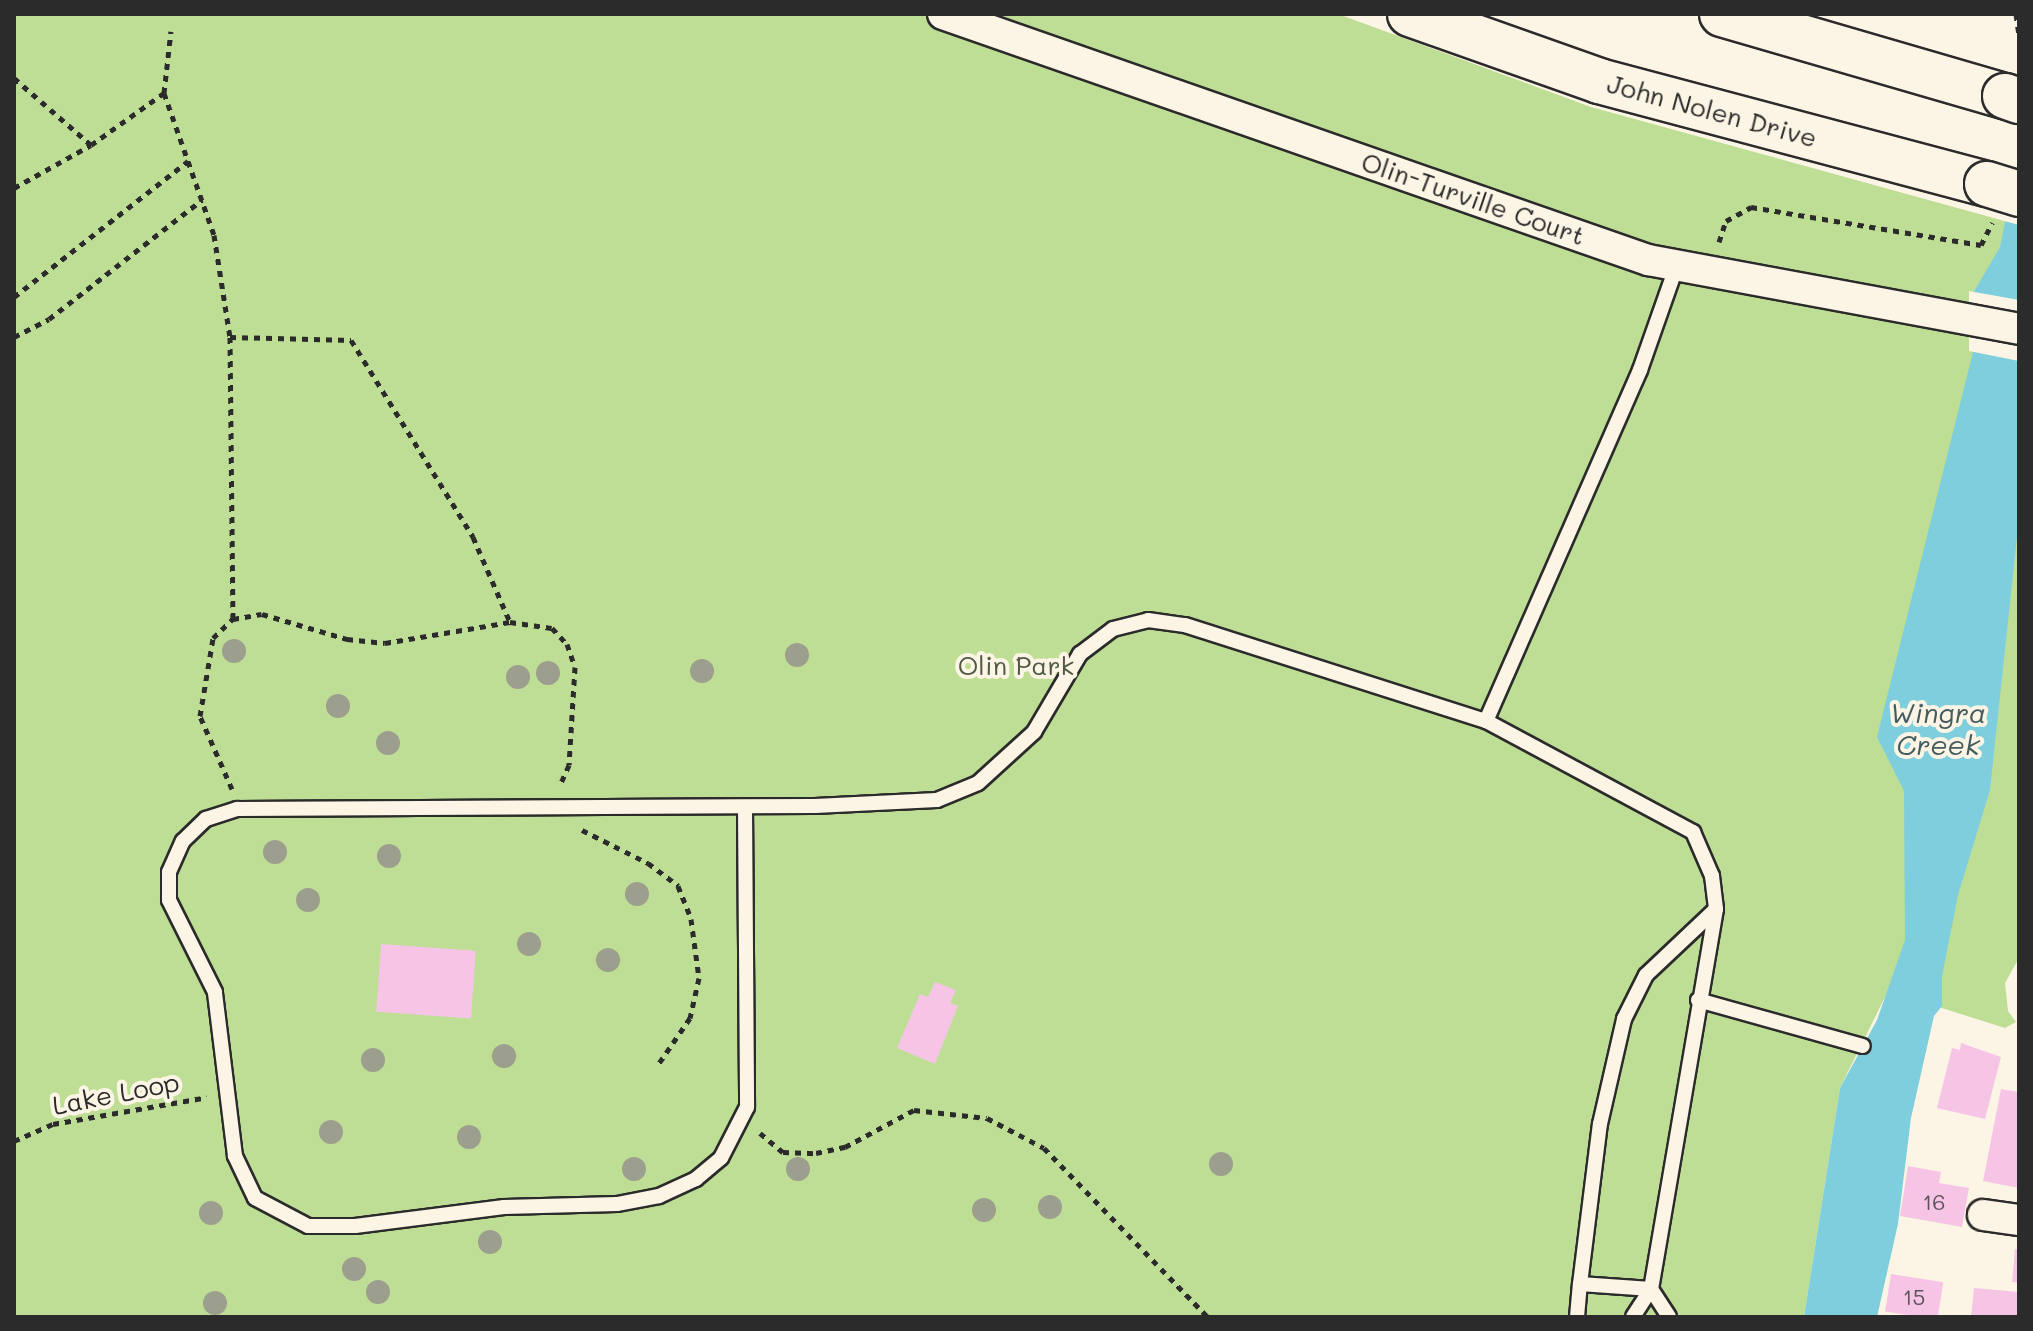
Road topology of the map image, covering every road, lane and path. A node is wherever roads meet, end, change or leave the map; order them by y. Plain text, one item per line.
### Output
1 (943, 14) edge
2 (1410, 14) edge
3 (1722, 14) edge
4 (2016, 14) edge
5 (171, 31) dead end
6 (2019, 35) edge
7 (14, 78) edge
8 (164, 93) junction
9 (2012, 98) edge
10 (91, 145) junction
11 (188, 161) junction
12 (14, 188) edge
13 (202, 200) junction
14 (1999, 201) edge
15 (1719, 243) dead end
16 (1677, 265) junction
17 (14, 297) edge
18 (2019, 329) edge
19 (14, 337) edge
20 (230, 337) junction
21 (233, 619) junction
22 (510, 622) junction
23 (1486, 721) junction
24 (569, 807) junction
25 (745, 807) junction
26 (237, 809) junction
27 (1716, 909) junction
28 (1698, 1000) junction
29 (1863, 1046) dead end
30 (657, 1066) dead end
31 (227, 1094) junction
32 (744, 1119) junction
33 (14, 1141) edge
34 (1983, 1215) dead end
35 (2019, 1220) edge
36 (1580, 1284) junction
37 (1651, 1289) junction
38 (1208, 1317) edge
39 (1577, 1317) edge
40 (1633, 1317) edge
41 (1669, 1317) edge

1 - 16 street, Olin-Turville Court
2 - 14 main road, John Nolen Drive
3 - 9 main road
4 - 6 path
5 - 8 path
7 - 10 path
8 - 10 path
8 - 11 path
10 - 12 path
11 - 13 path
11 - 17 path
13 - 19 path
13 - 20 path
14 - 15 path
16 - 18 street, Olin-Turville Court
16 - 23 lane
20 - 21 path
20 - 22 path
21 - 22 path
21 - 26 path
22 - 24 path
23 - 25 lane
23 - 27 lane
24 - 25 lane
24 - 26 lane
24 - 30 path
25 - 32 lane
26 - 31 lane
27 - 28 lane
27 - 36 lane
28 - 29 lane
28 - 37 lane
31 - 32 lane
31 - 33 path, Lake Loop
32 - 38 path
34 - 35 street
36 - 37 lane
36 - 39 lane
37 - 40 lane
37 - 41 lane

